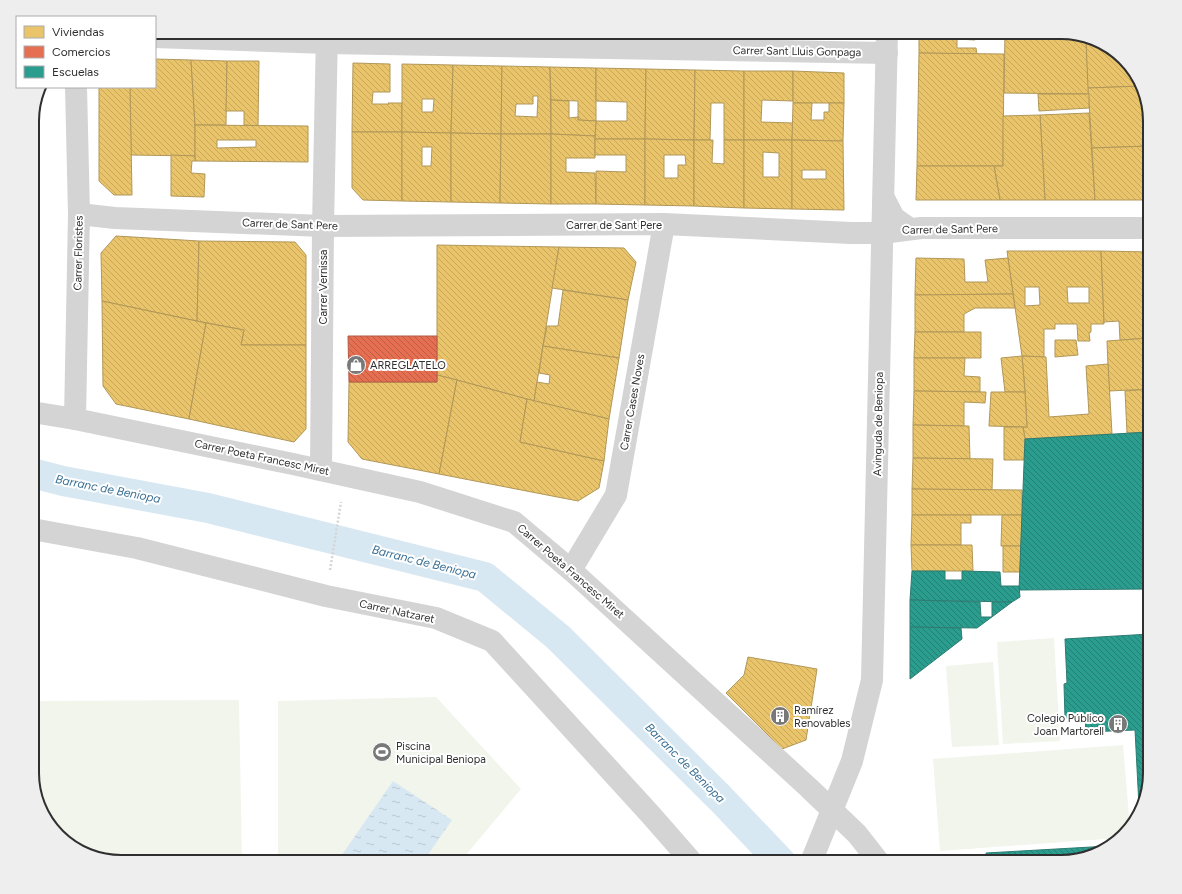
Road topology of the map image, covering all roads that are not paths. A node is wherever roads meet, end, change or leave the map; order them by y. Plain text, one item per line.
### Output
1 (327, 39) edge
2 (551, 39) edge
3 (887, 42) edge
4 (76, 88) edge
5 (883, 191) junction
6 (79, 214) junction
7 (664, 224) junction
8 (323, 226) junction
9 (913, 228) junction
10 (1143, 228) edge
11 (882, 233) junction
12 (39, 413) edge
13 (75, 419) junction
14 (321, 470) junction
15 (39, 530) edge
16 (571, 570) junction
17 (832, 810) junction
18 (686, 855) edge
19 (814, 855) edge
20 (874, 855) edge

1 - 8 street, Carrer Vernissa
2 - 3 street, Carrer Sant Lluis Gonpaga
3 - 5 street, Avinguda de Beniopa
4 - 6 street, Carrer Floristes
5 - 9 lane
5 - 11 street, Avinguda de Beniopa
6 - 8 street, Carrer de Sant Pere
6 - 13 street, Carrer Floristes
7 - 8 street, Carrer de Sant Pere
7 - 11 street, Carrer de Sant Pere
7 - 16 street, Carrer Cases Noves
8 - 14 street, Carrer Vernissa
9 - 10 street, Carrer de Sant Pere
9 - 11 street, Carrer de Sant Pere
11 - 17 street, Avinguda de Beniopa
12 - 13 street, Carrer Poeta Francesc Miret
13 - 14 street, Carrer Poeta Francesc Miret
14 - 16 street, Carrer Poeta Francesc Miret
15 - 18 street, Carrer Natzaret
16 - 17 street, Carrer Poeta Francesc Miret
17 - 19 street, Avinguda de Beniopa
17 - 20 street, Carrer Poeta Francesc Miret

